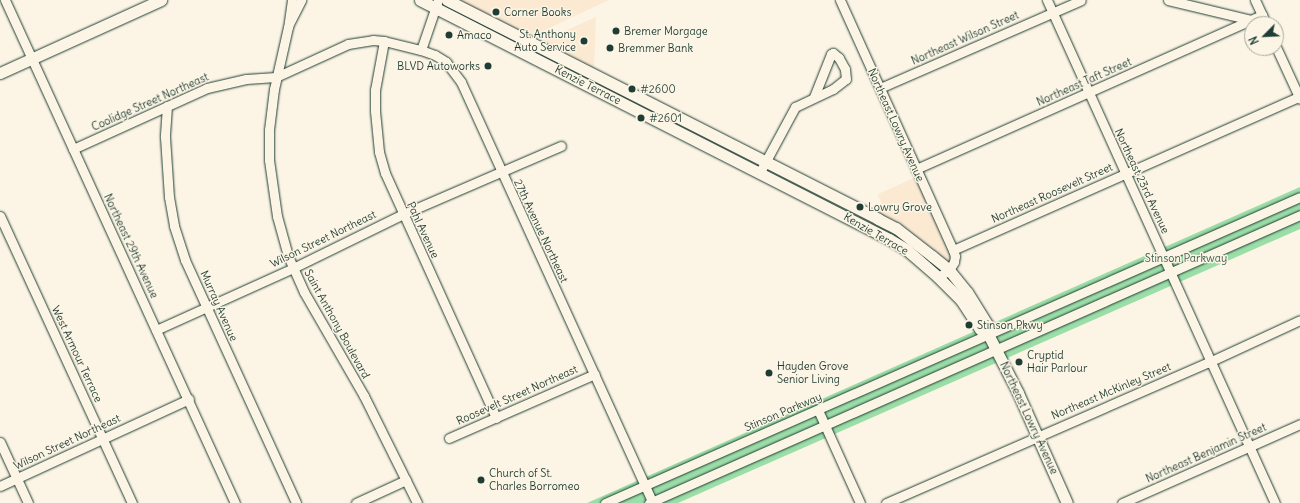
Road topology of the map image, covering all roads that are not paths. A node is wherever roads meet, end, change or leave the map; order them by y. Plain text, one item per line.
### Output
1 (5, 0) edge
2 (161, 0) edge
3 (292, 0) edge
4 (301, 0) edge
5 (420, 0) edge
6 (447, 0) edge
7 (841, 0) edge
8 (1047, 0) edge
9 (1081, 0) edge
10 (1168, 0) edge
11 (1255, 0) edge
12 (437, 4) edge
13 (1052, 13) junction
14 (1262, 15) edge
15 (1244, 18) edge
16 (1244, 24) edge
17 (288, 28) junction
18 (384, 41) junction
19 (421, 50) junction
20 (1280, 56) edge
21 (31, 58) junction
22 (0, 73) edge
23 (276, 77) junction
24 (880, 88) junction
25 (1089, 93) junction
26 (814, 97) junction
27 (1299, 98) edge
28 (167, 106) junction
29 (560, 146) dead end
30 (73, 149) junction
31 (766, 161) junction
32 (916, 169) junction
33 (501, 172) junction
34 (760, 172) junction
35 (1126, 174) junction
36 (1300, 197) edge
37 (403, 214) junction
38 (1300, 215) edge
39 (0, 216) edge
40 (954, 253) junction
41 (1164, 257) junction
42 (293, 268) junction
43 (949, 270) junction
44 (1171, 272) junction
45 (938, 277) junction
46 (206, 308) junction
47 (1300, 320) edge
48 (156, 330) junction
49 (988, 334) junction
50 (996, 349) junction
51 (1212, 361) junction
52 (595, 374) junction
53 (188, 399) junction
54 (818, 410) junction
55 (496, 418) junction
56 (1300, 424) edge
57 (825, 426) junction
58 (1037, 436) junction
59 (449, 438) dead end
60 (103, 439) junction
61 (0, 442) edge
62 (1250, 447) junction
63 (17, 479) junction
64 (406, 480) junction
65 (645, 485) junction
66 (0, 486) edge
67 (652, 502) edge
68 (28, 503) edge
69 (132, 503) edge
70 (235, 503) edge
71 (296, 503) edge
72 (356, 503) edge
73 (417, 503) edge
74 (605, 503) edge
75 (860, 503) edge
76 (886, 503) edge
77 (1067, 503) edge
78 (1122, 503) edge
79 (1275, 503) edge

1 - 21 street, Northeast 29th Avenue
2 - 21 main road
3 - 17 street, Saint Anthony Boulevard
4 - 17 street, Saint Anthony Boulevard
5 - 12 main road, Kenzie Terrace
6 - 31 main road, Kenzie Terrace
7 - 24 street, Northeast Lowry Avenue
8 - 13 street, Northeast 23rd Avenue
9 - 13 street, Northeast Wilson Street
10 - 15 street
11 - 14 street
12 - 19 street
12 - 34 main road, Kenzie Terrace
13 - 24 street, Northeast Wilson Street
13 - 25 street, Northeast 23rd Avenue
16 - 25 street, Northeast Taft Street
17 - 23 street, Saint Anthony Boulevard
18 - 19 street, Coolidge Street Northeast
18 - 23 street, Coolidge Street Northeast
18 - 37 street, Pahl Avenue
19 - 33 street, 27th Avenue Northeast
20 - 27 street
21 - 22 main road
21 - 30 street, Northeast 29th Avenue
23 - 28 street, Coolidge Street Northeast
23 - 42 street, Saint Anthony Boulevard
24 - 32 street, Northeast Lowry Avenue
25 - 32 street, Northeast Taft Street
25 - 35 street, Northeast 23rd Avenue
26 - 26 street
26 - 31 street
27 - 35 street, Northeast Roosevelt Street
28 - 30 street, Coolidge Street Northeast
28 - 46 street, Murray Avenue
29 - 33 street, Wilson Street Northeast
30 - 48 street, Northeast 29th Avenue
31 - 34 street
31 - 43 main road, Kenzie Terrace
32 - 40 street, Northeast Lowry Avenue
33 - 37 street, Wilson Street Northeast
33 - 52 street, 27th Avenue Northeast
34 - 45 main road, Kenzie Terrace
35 - 40 street, Northeast Roosevelt Street
35 - 41 street, Northeast 23rd Avenue
36 - 41 street, Stinson Parkway
37 - 42 street, Wilson Street Northeast
37 - 55 street, Pahl Avenue
38 - 44 street
39 - 60 street, West Armour Terrace
40 - 43 street
41 - 44 street, Northeast 23rd Avenue
41 - 49 street, Stinson Parkway
42 - 46 street, Wilson Street Northeast
42 - 64 street, Saint Anthony Boulevard
43 - 45 street
43 - 49 main road, Kenzie Terrace
44 - 50 street
44 - 51 street, Northeast 23rd Avenue
45 - 49 main road, Kenzie Terrace
46 - 48 street, Wilson Street Northeast
46 - 71 street, Murray Avenue
47 - 51 street, Northeast McKinley Street
48 - 53 street, Northeast 29th Avenue
49 - 50 main road, Northeast Lowry Avenue
49 - 54 street, Stinson Parkway
50 - 57 street
50 - 58 main road, Northeast Lowry Avenue
51 - 58 street, Northeast McKinley Street
51 - 62 street, Northeast 23rd Avenue
52 - 55 street, Roosevelt Street Northeast
52 - 65 street, 27th Avenue Northeast
53 - 60 street, Wilson Street Northeast
53 - 70 street, Northeast 29th Avenue
54 - 57 street
54 - 65 street, Stinson Parkway
55 - 59 street, Roosevelt Street Northeast
56 - 62 street, Northeast Benjamin Street
57 - 67 street
57 - 75 street
58 - 76 street, Northeast McKinley Street
58 - 77 main road, Northeast Lowry Avenue
60 - 63 street, Wilson Street Northeast
60 - 69 street, West Armour Terrace
61 - 63 street
62 - 78 street, Northeast Benjamin Street
62 - 79 street, Northeast 23rd Avenue
63 - 66 street, Wilson Street Northeast
63 - 68 street
64 - 72 street
64 - 73 street, Saint Anthony Boulevard
65 - 67 street, 27th Avenue Northeast
65 - 74 street, Stinson Parkway

